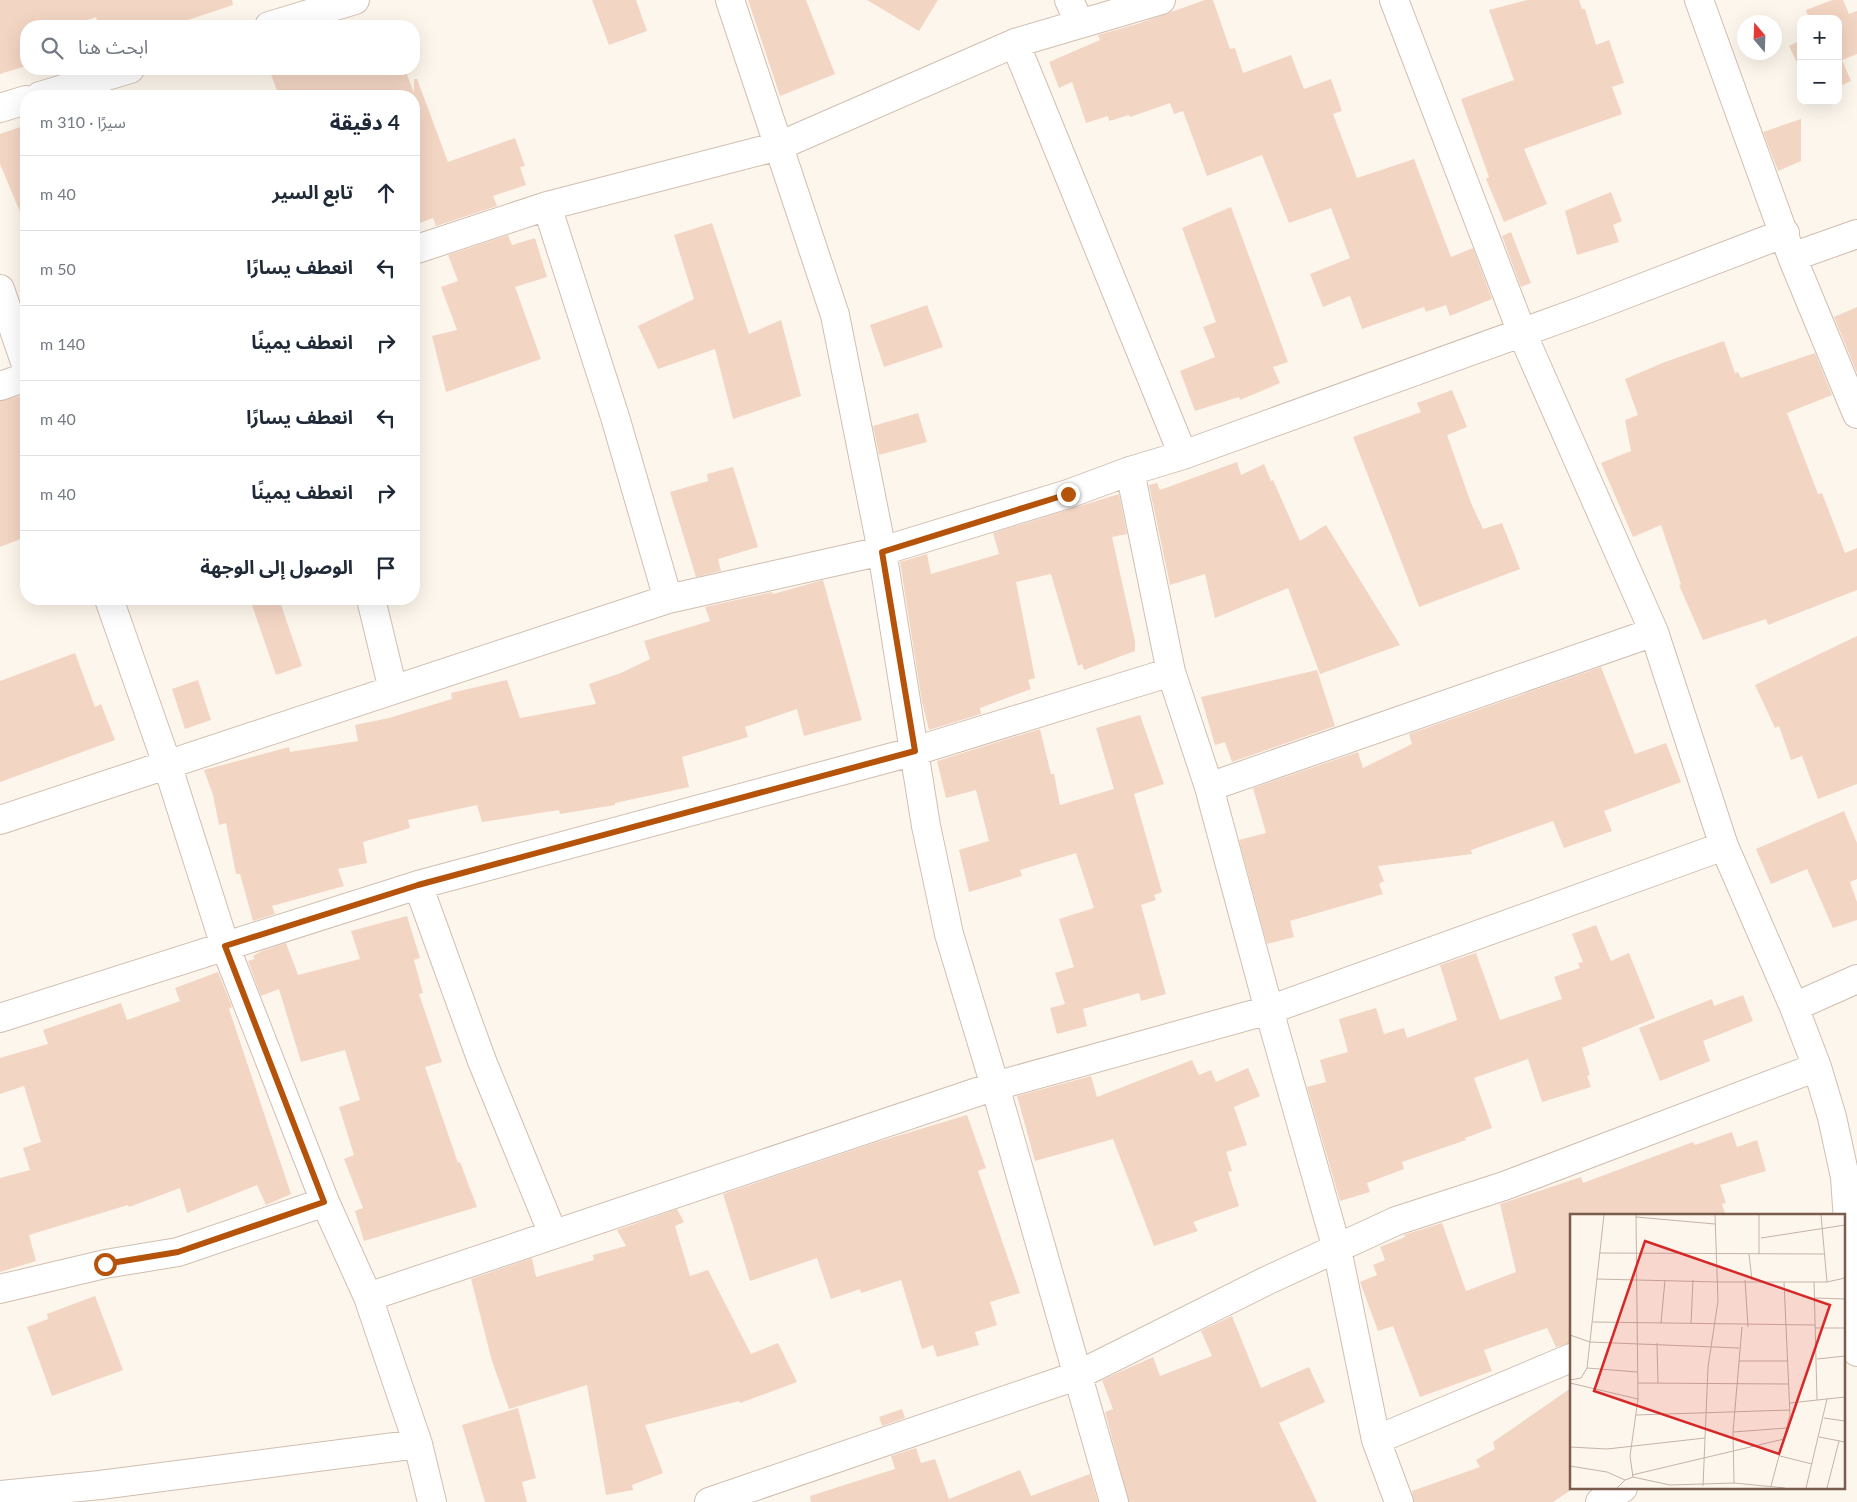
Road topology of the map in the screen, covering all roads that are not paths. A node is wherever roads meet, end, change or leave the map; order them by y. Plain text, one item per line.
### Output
1 (355, 0) edge
2 (730, 0) edge
3 (1160, 0) edge
4 (1394, 0) edge
5 (1699, 0) edge
6 (1074, 12) edge
7 (289, 20) edge
8 (1015, 43) junction
9 (110, 75) edge
10 (60, 90) edge
11 (20, 102) edge
12 (0, 108) edge
13 (779, 146) junction
14 (547, 206) junction
15 (1857, 234) edge
16 (1789, 245) junction
17 (420, 248) edge
18 (0, 289) edge
19 (1522, 333) junction
20 (20, 347) edge
21 (20, 379) edge
22 (0, 386) edge
23 (1857, 414) edge
24 (1183, 455) junction
25 (1130, 471) junction
26 (882, 552) junction
27 (668, 599) junction
28 (111, 605) edge
29 (372, 605) edge
30 (1654, 632) junction
31 (1172, 672) junction
32 (393, 690) junction
33 (915, 751) junction
34 (167, 764) junction
35 (1209, 787) junction
36 (0, 820) edge
37 (1724, 846) junction
38 (418, 885) junction
39 (225, 946) junction
40 (1857, 979) edge
41 (1794, 1007) junction
42 (1269, 1010) junction
43 (0, 1018) edge
44 (1817, 1068) junction
45 (995, 1086) junction
46 (324, 1202) junction
47 (553, 1234) junction
48 (1846, 1242) edge
49 (1337, 1249) junction
50 (0, 1289) edge
51 (368, 1297) junction
52 (1857, 1350) edge
53 (1844, 1356) edge
54 (1570, 1358) edge
55 (1076, 1376) junction
56 (1376, 1440) junction
57 (418, 1444) junction
58 (1620, 1490) edge
59 (0, 1495) edge
60 (432, 1502) edge
61 (709, 1502) edge
62 (1114, 1502) edge
63 (1399, 1502) edge
64 (1600, 1502) edge

1 - 7 street
2 - 13 street
3 - 6 street
4 - 19 street
5 - 16 street
6 - 8 street
8 - 13 street
8 - 24 street
9 - 10 street
11 - 12 street
13 - 14 street
13 - 26 street
14 - 17 street
14 - 27 street
15 - 16 street
16 - 19 street
16 - 23 street
18 - 20 street
19 - 24 street
19 - 30 street
21 - 22 street
24 - 25 street
25 - 26 street
25 - 31 street
26 - 27 street
26 - 33 street
27 - 32 street
28 - 34 street
29 - 32 street
30 - 35 street
30 - 37 street
31 - 33 street
31 - 35 street
32 - 34 street
33 - 38 street
33 - 45 street
34 - 36 street
34 - 39 street
35 - 42 street
37 - 41 street
37 - 42 street
38 - 39 street
38 - 47 street
39 - 43 street
39 - 46 street
40 - 41 street
41 - 44 street
42 - 45 street
42 - 49 street
44 - 48 street
44 - 49 street
45 - 47 street
45 - 55 street
46 - 50 street
46 - 51 street
47 - 51 street
48 - 52 street
49 - 55 street
49 - 56 street
51 - 57 street
52 - 53 street
54 - 56 street
55 - 61 street
55 - 62 street
56 - 63 street
57 - 59 street
57 - 60 street
58 - 64 street

